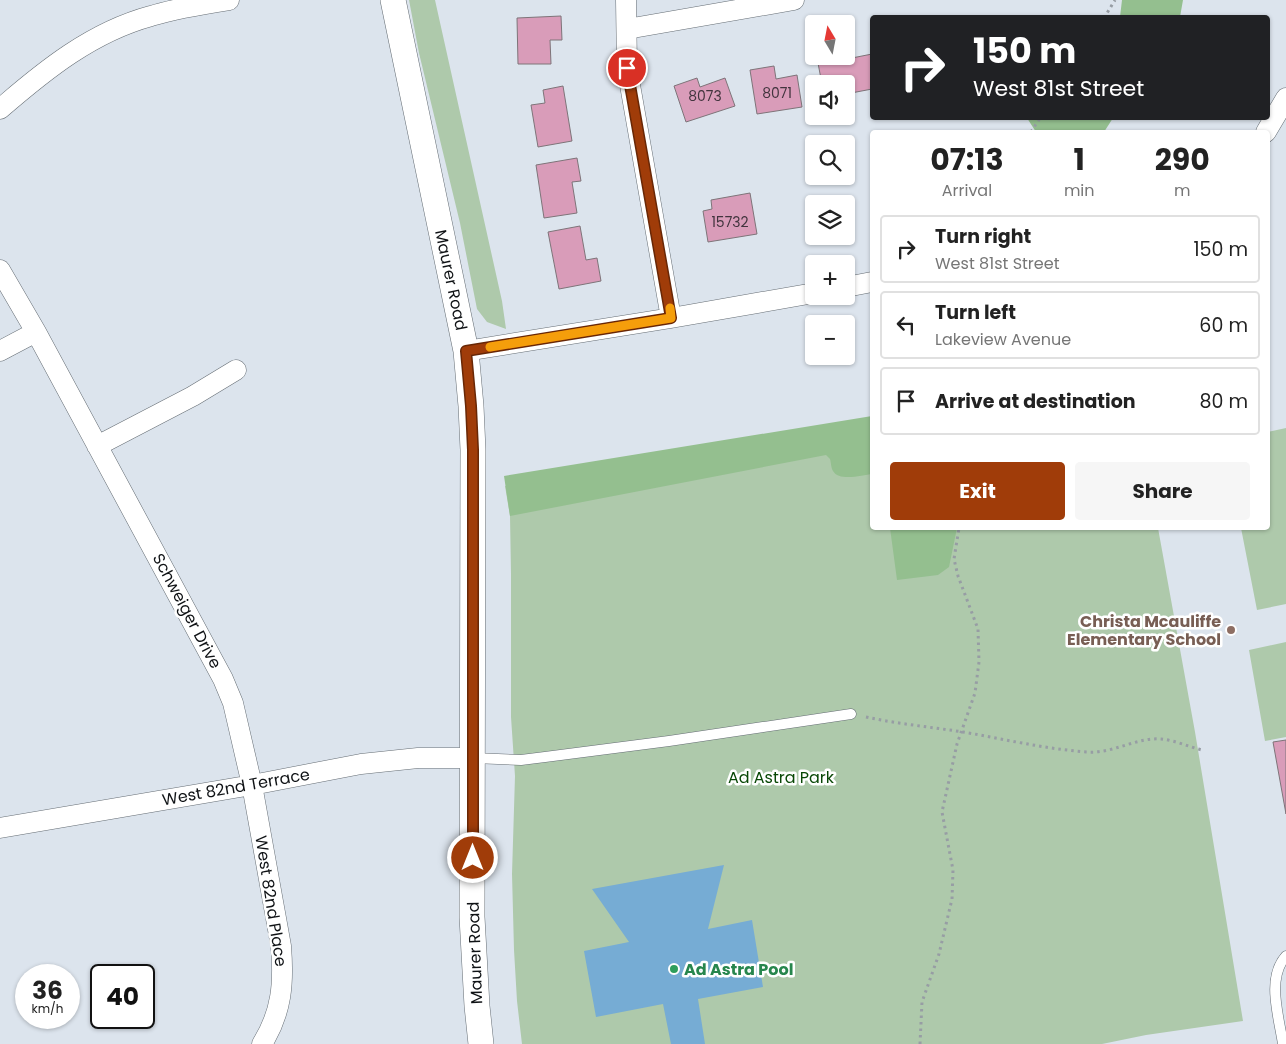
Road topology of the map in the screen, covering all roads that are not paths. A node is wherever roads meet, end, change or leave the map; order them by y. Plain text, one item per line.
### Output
1 (229, 0) edge
2 (392, 0) edge
3 (626, 0) edge
4 (794, 0) edge
5 (627, 29) junction
6 (1286, 98) edge
7 (0, 109) edge
8 (1267, 130) edge
9 (0, 270) edge
10 (870, 282) edge
11 (855, 285) edge
12 (805, 295) edge
13 (671, 318) junction
14 (36, 332) junction
15 (0, 351) edge
16 (466, 351) junction
17 (236, 370) dead end
18 (97, 446) junction
19 (851, 714) road end
20 (473, 758) junction
21 (252, 785) junction
22 (0, 828) edge
23 (1286, 956) edge
24 (262, 1044) edge
25 (481, 1044) edge
26 (1284, 1044) edge

1 - 7 street
2 - 16 street, Maurer Road
3 - 5 street
4 - 5 street
5 - 13 street
6 - 8 street
9 - 14 street, Schweiger Drive
10 - 11 street
12 - 13 street
13 - 16 street
14 - 15 street
14 - 18 street, Schweiger Drive
16 - 20 street, Maurer Road
17 - 18 street
18 - 21 street, Schweiger Drive
19 - 20 lane
20 - 21 street, West 82nd Terrace
20 - 25 street, Maurer Road
21 - 22 street, West 82nd Terrace
21 - 24 street, West 82nd Place
23 - 26 lane

